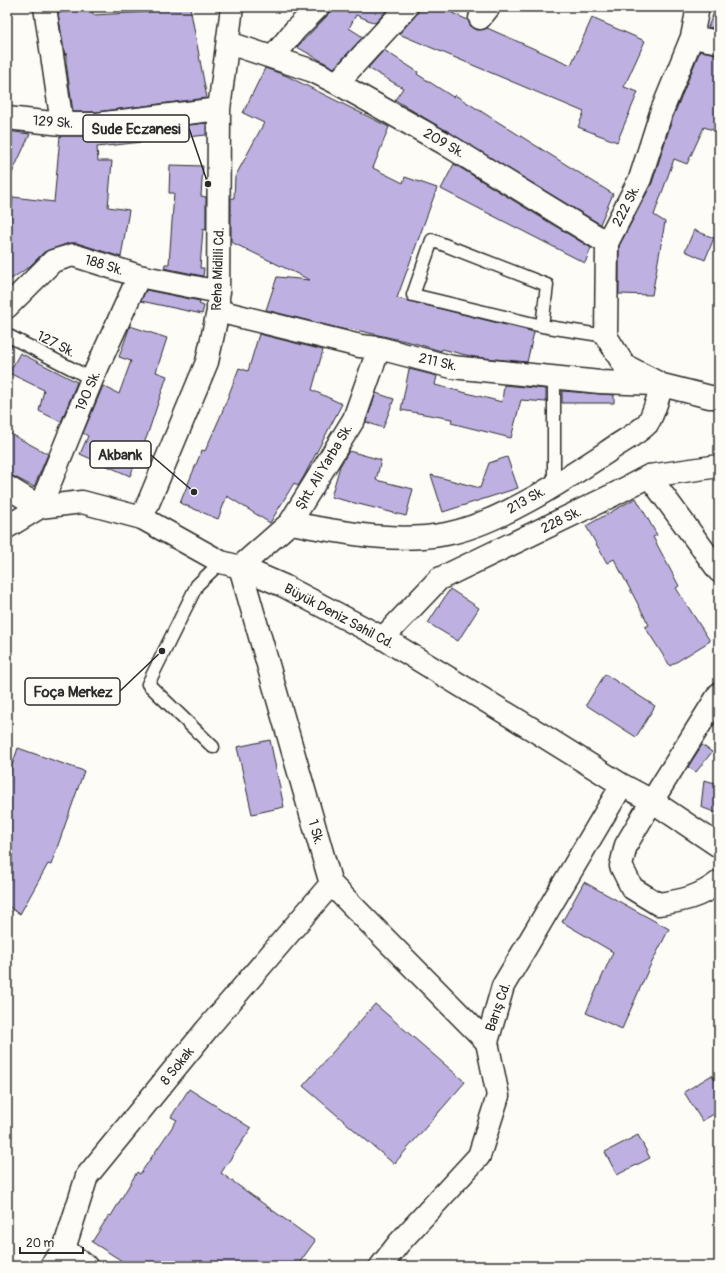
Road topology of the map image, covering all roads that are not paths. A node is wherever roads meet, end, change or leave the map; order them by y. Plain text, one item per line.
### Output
1 (45, 7) edge
2 (232, 7) edge
3 (318, 7) edge
4 (407, 7) edge
5 (698, 7) edge
6 (692, 37) junction
7 (719, 42) edge
8 (229, 43) junction
9 (273, 57) junction
10 (337, 83) junction
11 (219, 109) junction
12 (7, 118) edge
13 (62, 124) junction
14 (607, 243) junction
15 (139, 276) junction
16 (219, 301) junction
17 (7, 307) edge
18 (542, 326) junction
19 (7, 335) edge
20 (606, 336) junction
21 (379, 348) junction
22 (554, 378) junction
23 (92, 379) junction
24 (662, 384) junction
25 (719, 397) edge
26 (719, 466) edge
27 (649, 476) junction
28 (554, 485) junction
29 (7, 487) edge
30 (40, 507) junction
31 (142, 518) junction
32 (290, 523) junction
33 (7, 527) edge
34 (231, 564) junction
35 (719, 571) edge
36 (383, 638) junction
37 (719, 694) edge
38 (213, 747) dead end
39 (622, 785) junction
40 (652, 801) junction
41 (719, 846) edge
42 (719, 882) edge
43 (331, 884) junction
44 (487, 1042) junction
45 (64, 1249) junction
46 (51, 1266) edge
47 (86, 1266) edge
48 (381, 1266) edge

1 - 13 street
2 - 8 street, Reha Midilli Cd.
3 - 9 street
4 - 10 street
5 - 6 street, 222 Sk.
6 - 7 street
6 - 14 street, 222 Sk.
8 - 9 street, 209 Sk.
8 - 11 street, Reha Midilli Cd.
9 - 10 street, 209 Sk.
10 - 14 street, 209 Sk.
11 - 13 street, 129 Sk.
11 - 16 street, Reha Midilli Cd.
12 - 13 street, 129 Sk.
14 - 20 street, 222 Sk.
15 - 16 street, 188 Sk.
15 - 17 street, 188 Sk.
15 - 23 street, 190 Sk.
16 - 21 street, 211 Sk.
16 - 31 street, Reha Midilli Cd.
18 - 18 lane
18 - 20 lane
19 - 23 lane, 127 Sk.
20 - 24 street
21 - 22 street, 211 Sk.
21 - 32 street, Şht. Ali Yarba Sk.
22 - 24 street, 211 Sk.
22 - 28 lane
23 - 30 street, 190 Sk.
24 - 25 street
24 - 28 street, 213 Sk.
26 - 27 street, 228 Sk.
27 - 35 street
27 - 36 street, 228 Sk.
28 - 32 street, 213 Sk.
29 - 30 street
30 - 31 street, Büyük Deniz Sahil Cd.
30 - 33 street, Büyük Deniz Sahil Cd.
31 - 34 street, Büyük Deniz Sahil Cd.
32 - 34 street, Şht. Ali Yarba Sk.
34 - 36 street, Büyük Deniz Sahil Cd.
34 - 38 lane
34 - 43 street, 1 Sk.
36 - 39 street, Büyük Deniz Sahil Cd.
37 - 40 street
39 - 40 street, Büyük Deniz Sahil Cd.
39 - 44 street, Barış Cd.
40 - 41 street, Büyük Deniz Sahil Cd.
40 - 42 street
43 - 44 street, 1 Sk.
43 - 45 street, 8 Sokak
44 - 48 street, Barış Cd.
45 - 46 street, 8 Sokak
45 - 47 street

